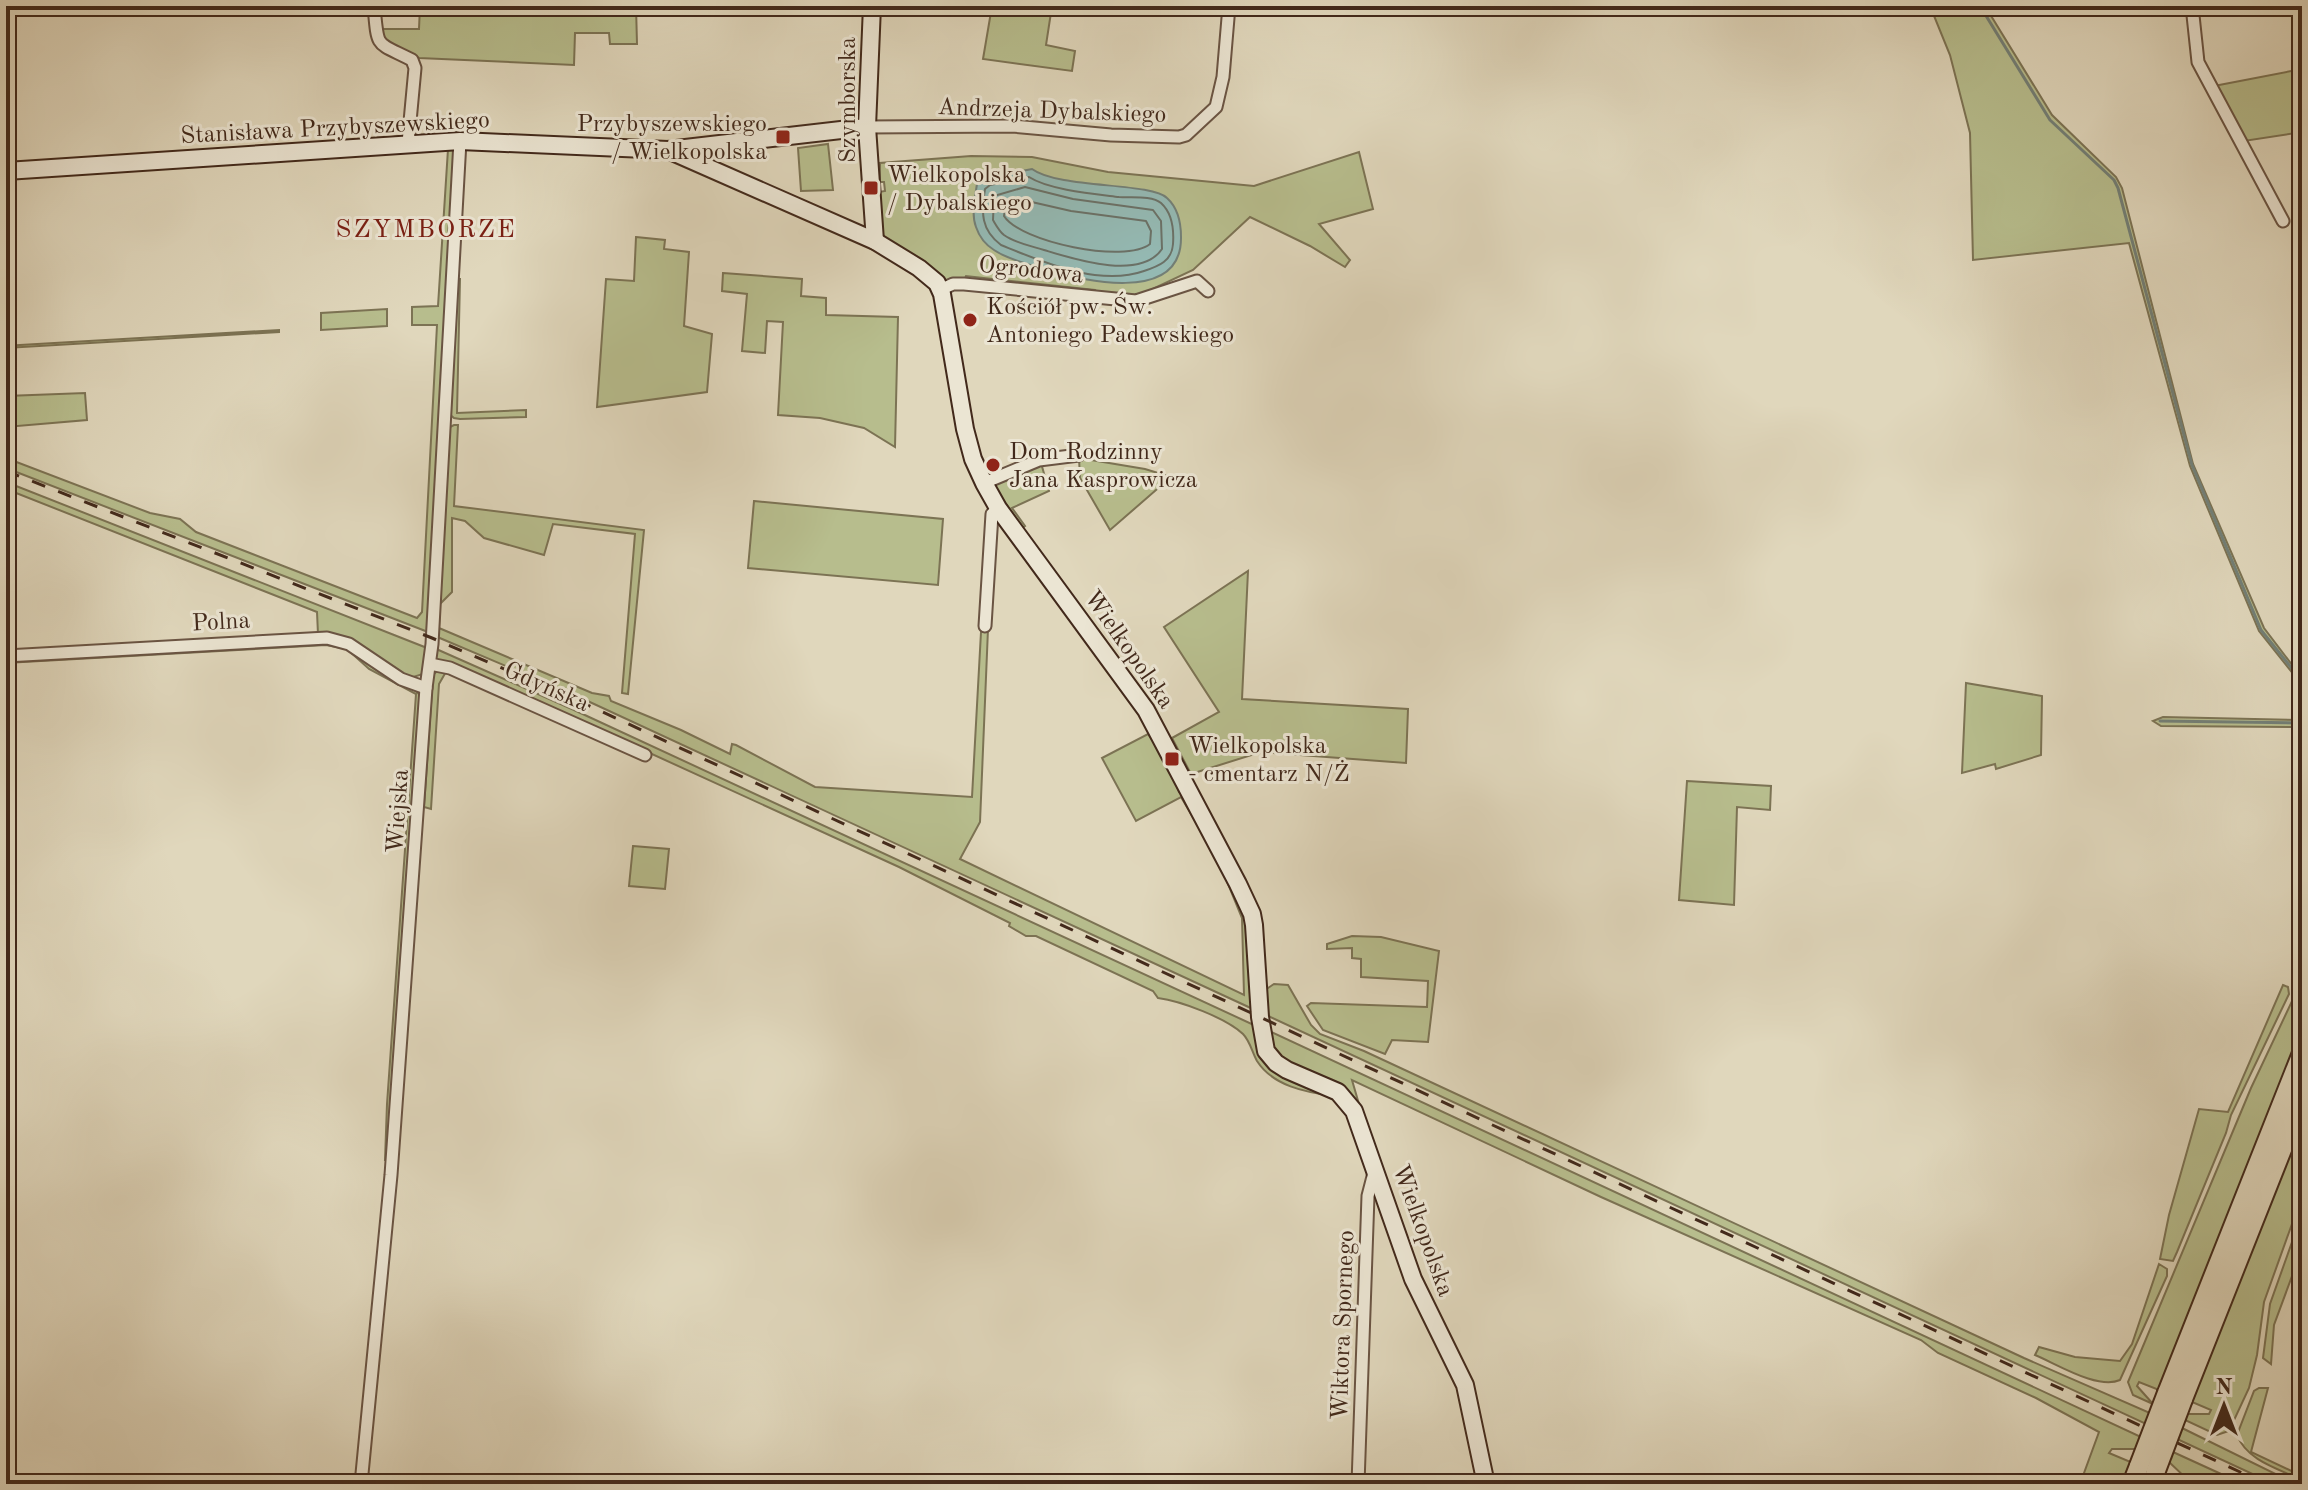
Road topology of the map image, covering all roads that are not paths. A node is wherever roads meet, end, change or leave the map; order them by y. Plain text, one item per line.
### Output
1 (374, 6) edge
2 (872, 6) edge
3 (1229, 6) edge
4 (2192, 6) edge
5 (867, 127) junction
6 (460, 141) junction
7 (408, 143) junction
8 (668, 150) junction
9 (6, 171) edge
10 (2283, 221) dead end
11 (875, 241) junction
12 (940, 290) junction
13 (1208, 291) dead end
14 (1079, 455) dead end
15 (984, 483) junction
16 (998, 508) junction
17 (985, 626) dead end
18 (6, 656) edge
19 (430, 664) junction
20 (426, 688) junction
21 (645, 755) dead end
22 (2302, 1053) edge
23 (2302, 1099) edge
24 (1375, 1168) junction
25 (2175, 1396) junction
26 (2148, 1474) edge
27 (361, 1484) edge
28 (1358, 1484) edge
29 (1486, 1484) edge
30 (2132, 1484) edge

1 - 7 street
2 - 5 street, Szymborska
3 - 5 street, Andrzeja Dybalskiego
4 - 10 street
5 - 8 street, Stanisława Przybyszewskiego
5 - 11 street, Szymborska
6 - 7 street, Stanisława Przybyszewskiego
6 - 8 street, Stanisława Przybyszewskiego
6 - 19 street, Wiejska
7 - 9 street, Stanisława Przybyszewskiego
8 - 11 street, Stanisława Przybyszewskiego
11 - 12 street
12 - 13 street, Ogrodowa
12 - 15 street, Wielkopolska
14 - 15 street
15 - 16 street, Wielkopolska
16 - 17 street
16 - 24 street, Wielkopolska
18 - 20 street, Polna
19 - 20 street, Wiejska
19 - 21 street, Gdyńska
20 - 27 street, Wiejska
22 - 25 main road
23 - 25 main road
24 - 28 street, Wiktora Spornego
24 - 29 street, Wielkopolska
25 - 26 main road, bridge
26 - 30 main road

